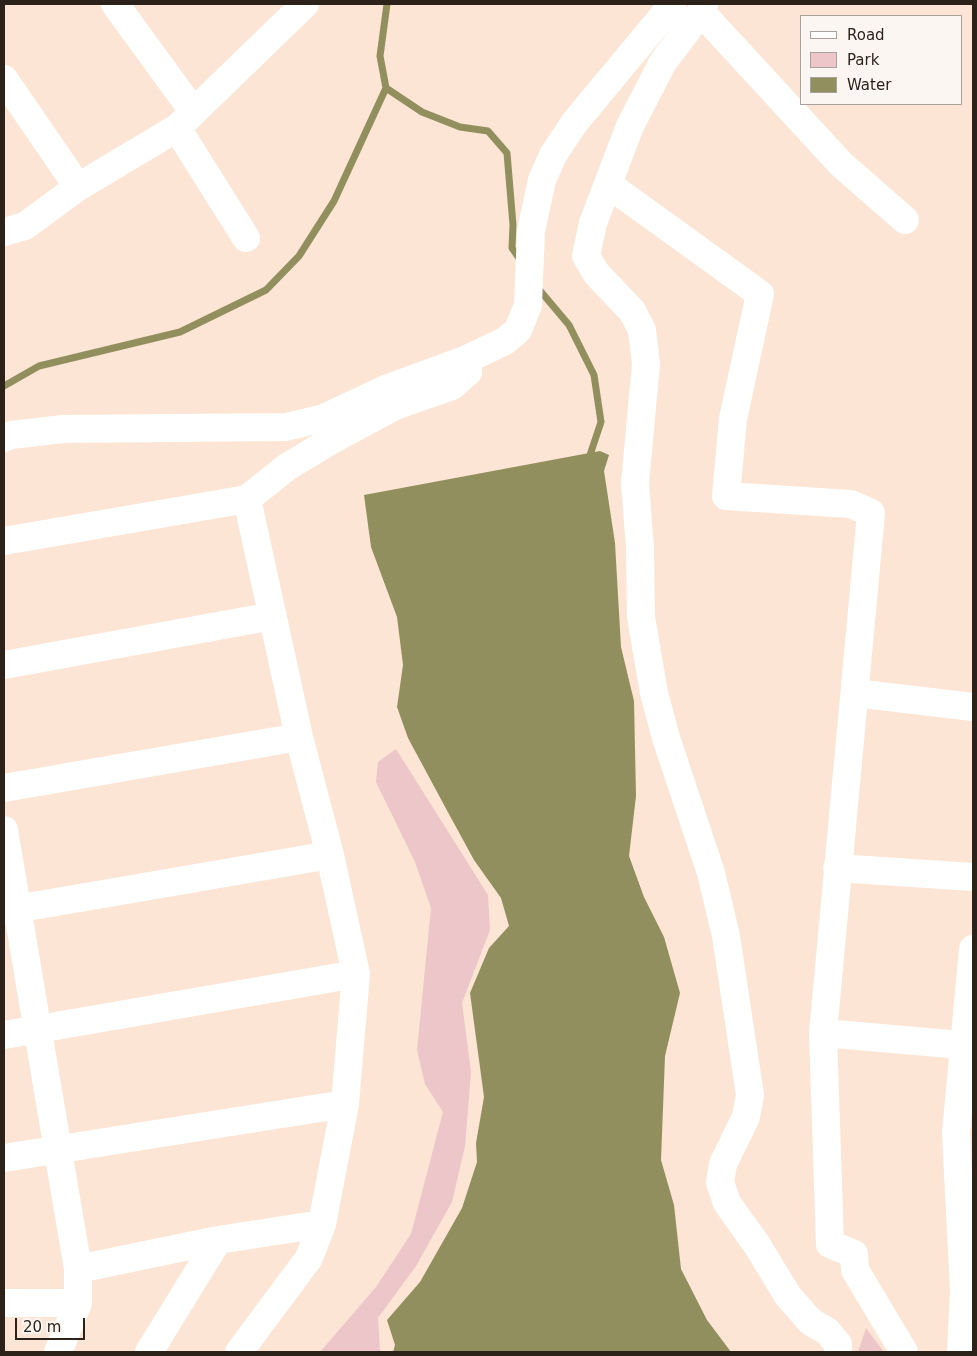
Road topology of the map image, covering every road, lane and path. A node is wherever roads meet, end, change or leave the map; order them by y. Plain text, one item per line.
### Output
1 (305, 4) edge
2 (673, 4) edge
3 (121, 6) edge
4 (703, 8) edge
5 (4, 79) edge
6 (185, 120) junction
7 (609, 184) junction
8 (78, 186) junction
9 (905, 220) dead end
10 (4, 232) edge
11 (246, 238) dead end
12 (465, 360) junction
13 (4, 438) edge
14 (247, 499) junction
15 (4, 541) edge
16 (272, 616) junction
17 (4, 665) edge
18 (855, 694) junction
19 (973, 707) edge
20 (299, 737) junction
21 (4, 788) edge
22 (4, 830) edge
23 (330, 855) junction
24 (837, 868) junction
25 (973, 877) edge
26 (10, 909) edge
27 (973, 949) edge
28 (356, 974) junction
29 (39, 1028) junction
30 (823, 1033) junction
31 (4, 1035) edge
32 (969, 1046) edge
33 (345, 1104) junction
34 (58, 1148) junction
35 (4, 1158) edge
36 (322, 1224) junction
37 (218, 1240) junction
38 (78, 1269) junction
39 (4, 1303) edge
40 (78, 1303) junction
41 (58, 1352) edge
42 (149, 1352) edge
43 (239, 1352) edge
44 (838, 1352) edge
45 (904, 1352) edge
46 (961, 1352) edge

1 - 6 street
2 - 12 street
3 - 6 street
4 - 7 street
4 - 9 street
5 - 8 street
6 - 8 street
6 - 11 street
7 - 18 street
7 - 44 street
8 - 10 street
12 - 13 street
12 - 14 street
14 - 15 street
14 - 16 street
16 - 17 street
16 - 20 street
18 - 19 street
18 - 24 street
20 - 21 street
20 - 23 street
22 - 26 street
23 - 26 street
23 - 28 street
24 - 25 street
24 - 30 street
26 - 29 street
27 - 32 street
28 - 29 street
28 - 33 street
29 - 31 street
29 - 34 street
30 - 32 street
30 - 45 street
32 - 46 street
33 - 34 street
33 - 36 street
34 - 35 street
34 - 38 street
36 - 37 street
36 - 43 street
37 - 38 street
37 - 42 street
38 - 40 street
39 - 40 street
40 - 41 street

